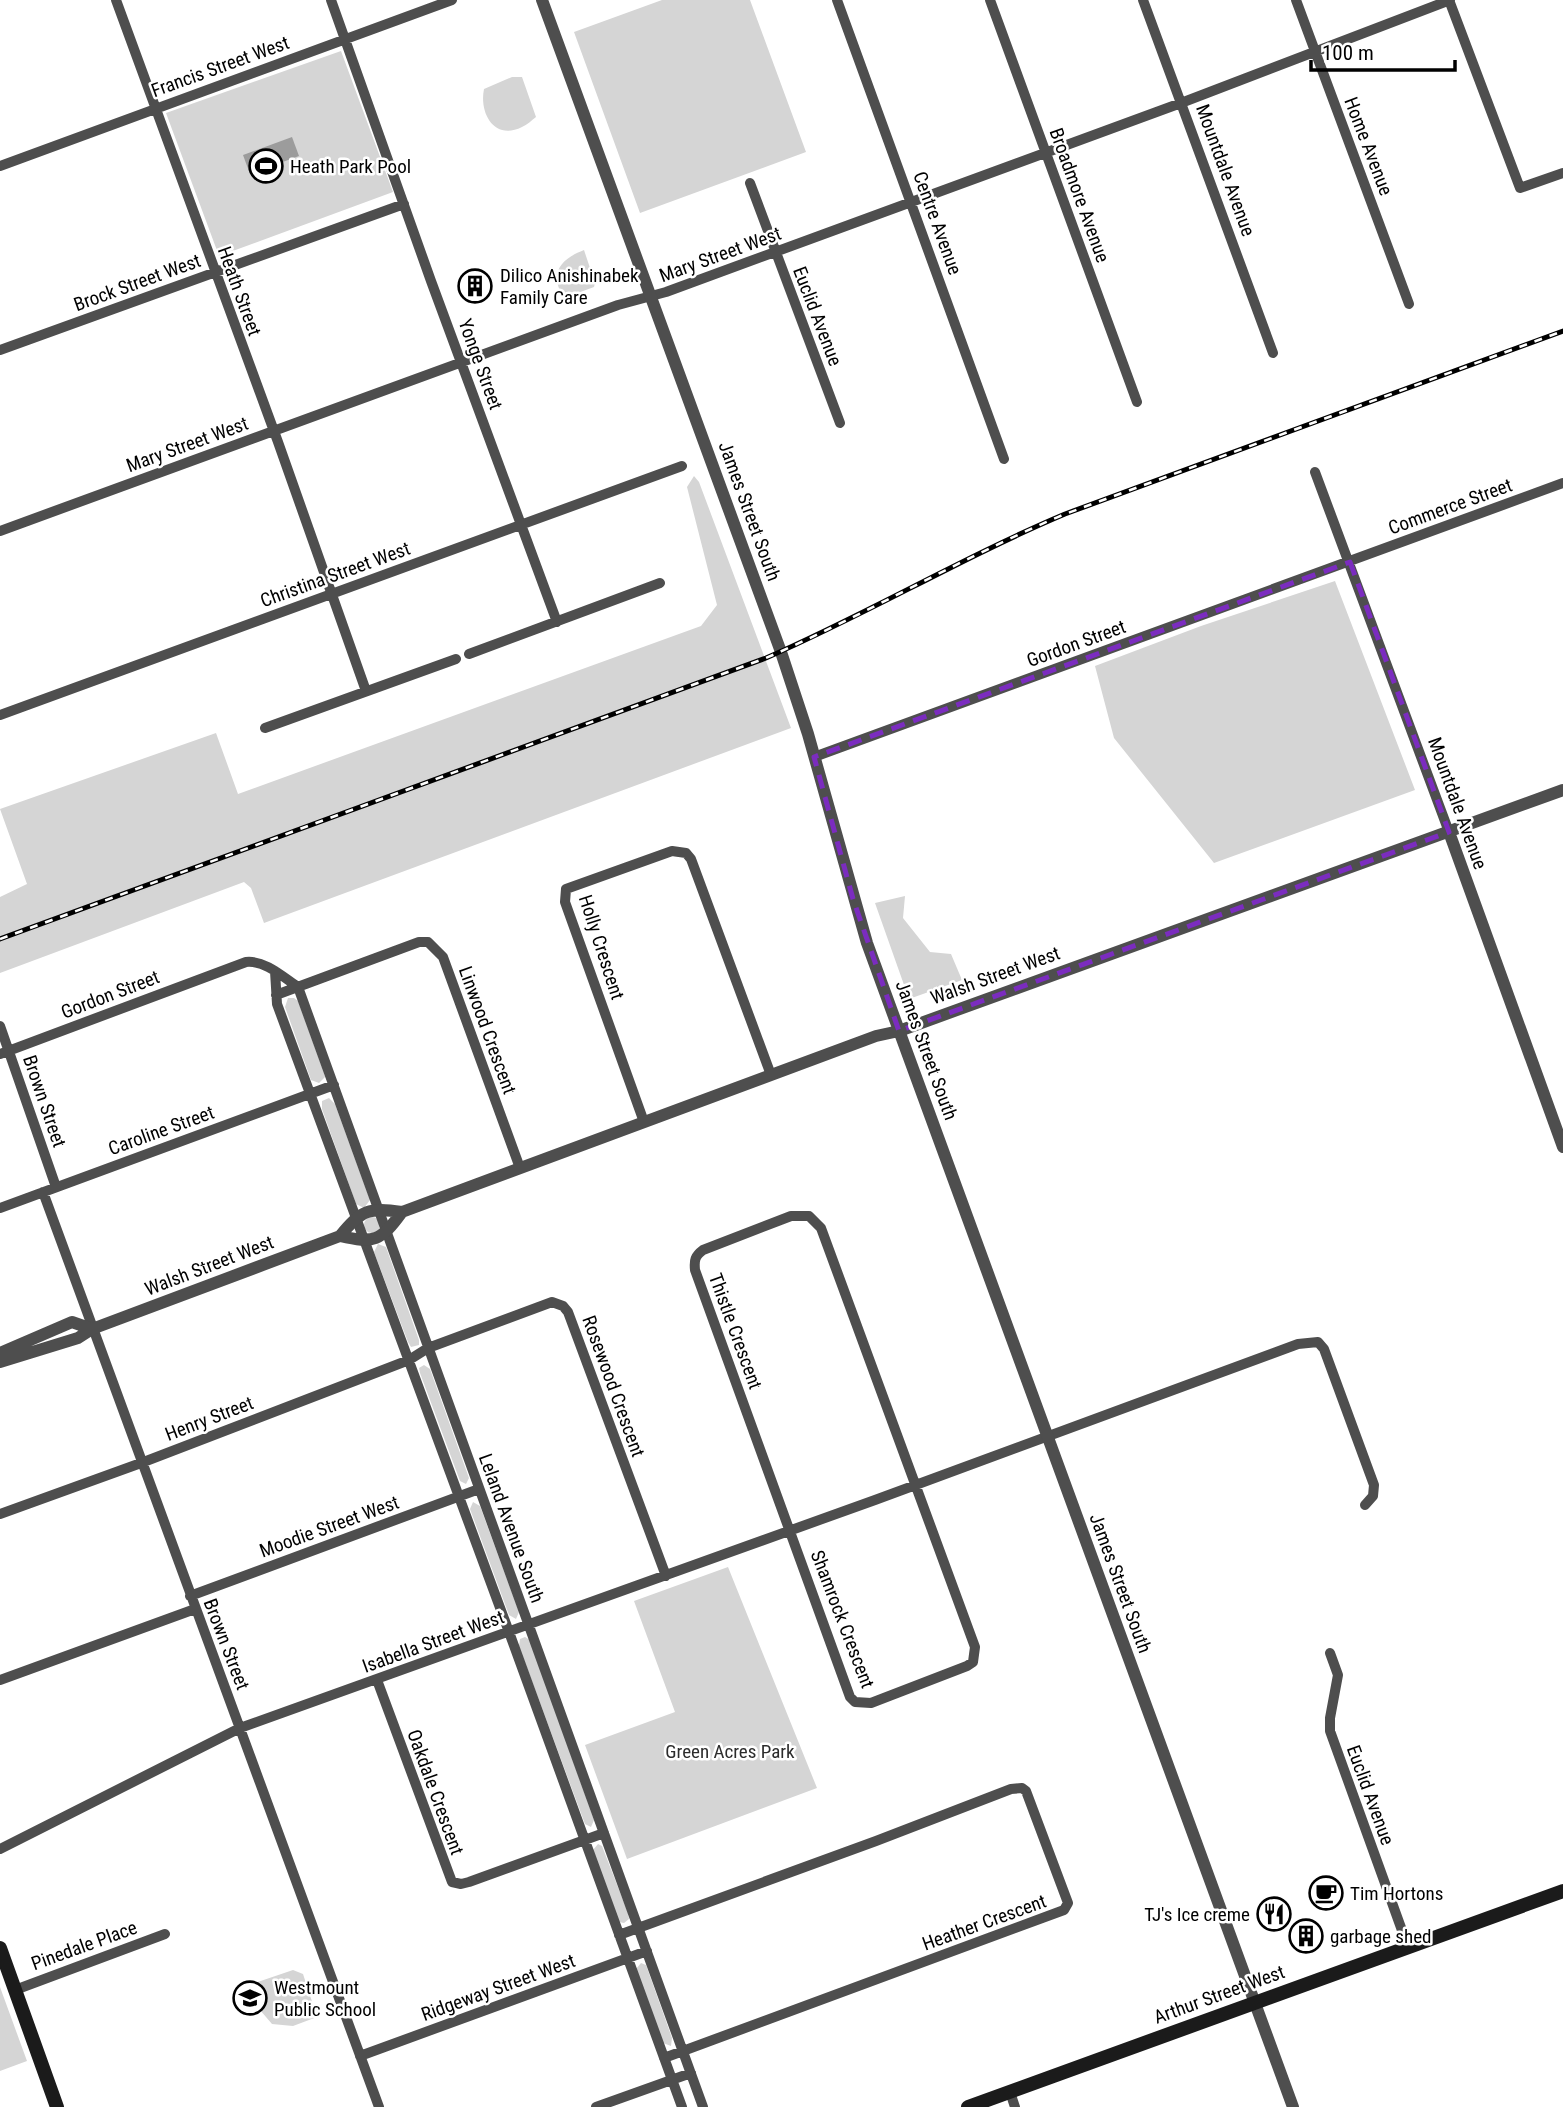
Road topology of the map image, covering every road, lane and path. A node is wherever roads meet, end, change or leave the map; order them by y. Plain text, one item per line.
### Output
1 (116, 0) edge
2 (331, 0) edge
3 (452, 0) edge
4 (542, 0) edge
5 (837, 0) edge
6 (990, 0) edge
7 (1143, 0) edge
8 (1296, 0) edge
9 (1449, 0) edge
10 (345, 38) junction
11 (1314, 50) junction
12 (1181, 103) junction
13 (155, 109) junction
14 (1045, 152) junction
15 (0, 166) edge
16 (1563, 173) edge
17 (750, 183) dead end
18 (912, 202) junction
19 (404, 204) junction
20 (775, 252) junction
21 (214, 272) junction
22 (651, 298) junction
23 (1409, 304) dead end
24 (0, 350) edge
25 (1273, 353) dead end
26 (463, 362) junction
27 (1137, 402) dead end
28 (840, 423) dead end
29 (274, 431) junction
30 (1004, 459) dead end
31 (682, 466) dead end
32 (1315, 472) dead end
33 (1563, 483) edge
34 (521, 525) junction
35 (0, 531) edge
36 (1350, 562) junction
37 (660, 583) dead end
38 (331, 594) junction
39 (557, 622) junction
40 (469, 654) dead end
41 (456, 659) dead end
42 (366, 691) junction
43 (0, 715) edge
44 (265, 728) dead end
45 (814, 757) junction
46 (1563, 790) edge
47 (1449, 832) junction
48 (275, 971) junction
49 (298, 987) junction
50 (276, 995) junction
51 (0, 1026) edge
52 (899, 1031) junction
53 (5, 1053) edge
54 (771, 1075) junction
55 (334, 1085) junction
56 (310, 1094) junction
57 (644, 1122) junction
58 (1563, 1147) edge
59 (520, 1168) junction
60 (56, 1187) junction
61 (43, 1192) junction
62 (0, 1208) edge
63 (378, 1209) junction
64 (402, 1212) junction
65 (355, 1217) junction
66 (387, 1233) junction
67 (340, 1236) junction
68 (364, 1241) junction
69 (92, 1329) junction
70 (428, 1348) junction
71 (0, 1353) edge
72 (409, 1360) junction
73 (0, 1362) edge
74 (1047, 1437) junction
75 (141, 1463) junction
76 (916, 1485) junction
77 (479, 1489) junction
78 (459, 1496) junction
79 (1365, 1505) dead end
80 (0, 1514) edge
81 (790, 1531) junction
82 (666, 1576) junction
83 (190, 1596) junction
84 (195, 1609) junction
85 (530, 1625) junction
86 (509, 1632) junction
87 (1330, 1653) dead end
88 (0, 1680) edge
89 (377, 1680) junction
90 (240, 1728) junction
91 (604, 1833) junction
92 (583, 1841) junction
93 (0, 1849) edge
94 (1563, 1891) edge
95 (639, 1928) junction
96 (165, 1934) dead end
97 (619, 1935) junction
98 (1408, 1947) junction
99 (0, 1948) edge
100 (647, 1951) junction
101 (627, 1958) junction
102 (15, 1990) junction
103 (1255, 2002) junction
104 (683, 2051) junction
105 (360, 2056) junction
106 (664, 2058) junction
107 (691, 2073) junction
108 (671, 2080) junction
109 (1010, 2092) junction
110 (57, 2107) edge
111 (379, 2107) edge
112 (596, 2107) edge
113 (682, 2107) edge
114 (703, 2107) edge
115 (968, 2107) edge
116 (1015, 2107) edge
117 (1293, 2107) edge

1 - 13 street, Heath Street
2 - 10 street, Yonge Street
3 - 10 street, Francis Street West
4 - 22 street, James Street South
5 - 18 street, Centre Avenue
6 - 14 street, Broadmore Avenue
7 - 12 street, Mountdale Avenue
8 - 11 street, Home Avenue
9 - 11 street, Mary Street West
9 - 16 street
10 - 13 street, Francis Street West
10 - 19 street, Yonge Street
11 - 12 street, Mary Street West
11 - 23 street, Home Avenue
12 - 14 street, Mary Street West
12 - 25 street, Mountdale Avenue
13 - 15 street, Francis Street West
13 - 21 street, Heath Street
14 - 18 street, Mary Street West
14 - 27 street, Broadmore Avenue
17 - 20 street, Euclid Avenue
18 - 20 street, Mary Street West
18 - 30 street, Centre Avenue
19 - 21 street, Brock Street West
19 - 26 street, Yonge Street
20 - 22 street, Mary Street West
20 - 28 street, Euclid Avenue
21 - 24 street, Brock Street West
21 - 29 street, Heath Street
22 - 26 street, Mary Street West
22 - 45 street, James Street South
26 - 29 street, Mary Street West
26 - 34 street, Yonge Street
29 - 35 street, Mary Street West
29 - 38 street, Heath Street
31 - 34 street, Christina Street West
32 - 36 street, Mountdale Avenue
33 - 36 street, Commerce Street
34 - 38 street, Christina Street West
34 - 39 street, Yonge Street
36 - 45 street, Gordon Street
36 - 47 street, Mountdale Avenue
37 - 39 street
38 - 42 street, Heath Street
38 - 43 street, Christina Street West
39 - 40 street
41 - 42 street
42 - 44 street
45 - 52 street, James Street South
46 - 47 street, Walsh Street West
47 - 52 street, Walsh Street West
47 - 58 street, Mountdale Avenue
48 - 49 street
48 - 50 street, Leland Avenue South
48 - 53 street, Gordon Street
49 - 50 street, Linwood Crescent
49 - 55 street, Leland Avenue South
49 - 59 street, Linwood Crescent
50 - 56 street, Leland Avenue South
51 - 53 street, Brown Street
52 - 54 street, Walsh Street West
52 - 74 street, James Street South
53 - 60 street, Brown Street
54 - 57 street, Walsh Street West
54 - 57 street, Holly Crescent
55 - 56 street, Caroline Street
55 - 63 street, Leland Avenue South
56 - 60 street, Caroline Street
56 - 65 street, Leland Avenue South
57 - 59 street, Walsh Street West
59 - 64 street, Walsh Street West
60 - 61 street, Caroline Street
61 - 62 street, Caroline Street
61 - 69 street, Brown Street
63 - 64 street, Walsh Street West
63 - 65 street, Walsh Street West
63 - 66 street, Leland Avenue South
64 - 66 street
65 - 67 street
65 - 68 street, Leland Avenue South
66 - 68 street
66 - 70 street, Leland Avenue South
67 - 68 street
67 - 69 street, Walsh Street West
68 - 72 street, Leland Avenue South
69 - 71 street, Walsh Street West
69 - 73 street, Walsh Street West
69 - 75 street, Brown Street
70 - 72 street, Henry Street
70 - 77 street, Leland Avenue South
70 - 82 street, Rosewood Crescent
72 - 75 street, Henry Street
72 - 78 street, Leland Avenue South
74 - 76 street, Isabella Street West
74 - 79 street, Isabella Street West
74 - 103 street, James Street South
75 - 80 street, Henry Street
75 - 83 street, Brown Street
76 - 81 street, Isabella Street West
76 - 81 street, Shamrock Crescent
76 - 81 street, Thistle Crescent
77 - 78 street, Moodie Street West
77 - 85 street, Leland Avenue South
78 - 83 street, Moodie Street West
78 - 86 street, Leland Avenue South
81 - 82 street, Isabella Street West
82 - 85 street, Isabella Street West
83 - 84 street, Brown Street
84 - 88 street
84 - 90 street, Brown Street
85 - 86 street, Isabella Street West
85 - 91 street, Leland Avenue South
86 - 89 street, Isabella Street West
86 - 92 street, Leland Avenue South
87 - 98 street, Euclid Avenue
89 - 90 street, Isabella Street West
89 - 92 street, Oakdale Crescent
90 - 93 street, Isabella Street West
90 - 105 street, Brown Street
91 - 92 street, Oakdale Crescent
91 - 95 street, Leland Avenue South
92 - 97 street, Leland Avenue South
94 - 98 main road, Arthur Street West
95 - 97 street, Heather Crescent
95 - 100 street, Leland Avenue South
95 - 104 street, Heather Crescent
96 - 102 street, Pinedale Place
97 - 101 street, Leland Avenue South
98 - 103 main road, Arthur Street West
99 - 102 main road
100 - 101 street, Ridgeway Street West
100 - 104 street, Leland Avenue South
101 - 105 street, Ridgeway Street West
101 - 106 street, Leland Avenue South
102 - 110 main road
103 - 109 main road, Arthur Street West
103 - 117 street, James Street South
104 - 106 street, Heather Crescent
104 - 107 street, Leland Avenue South
105 - 111 street, Brown Street
106 - 108 street, Leland Avenue South
107 - 108 street
107 - 114 street, Leland Avenue South
108 - 112 street
108 - 113 street, Leland Avenue South
109 - 115 main road, Arthur Street West
109 - 116 street

